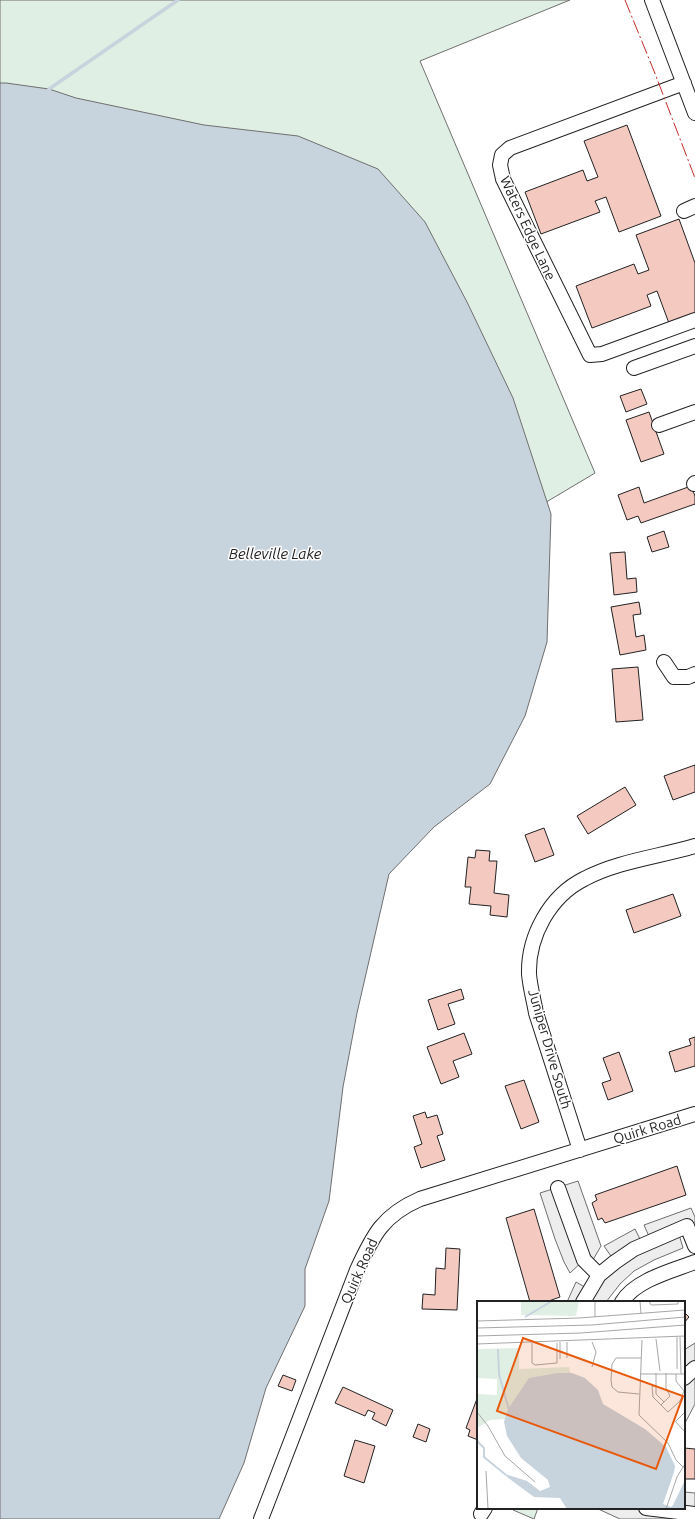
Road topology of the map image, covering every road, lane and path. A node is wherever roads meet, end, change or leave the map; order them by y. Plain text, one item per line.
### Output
1 (652, 0) edge
2 (684, 83) junction
3 (695, 113) edge
4 (695, 320) edge
5 (695, 346) edge
6 (634, 368) dead end
7 (695, 412) edge
8 (659, 425) dead end
9 (664, 662) dead end
10 (695, 674) edge
11 (689, 847) edge
12 (695, 1114) edge
13 (580, 1150) junction
14 (558, 1188) dead end
15 (695, 1246) edge
16 (695, 1262) edge
17 (599, 1275) junction
18 (584, 1301) edge
19 (623, 1301) edge
20 (695, 1368) edge
21 (685, 1377) edge
22 (654, 1509) edge
23 (695, 1514) edge
24 (261, 1519) edge

1 - 2 street
2 - 3 street
2 - 4 street, Waters Edge Lane
5 - 6 street
7 - 8 street
9 - 10 street
11 - 13 street, Juniper Drive South
12 - 13 street, Quirk Road
13 - 24 street, Quirk Road
14 - 17 street
15 - 17 street
16 - 19 street
17 - 18 street
20 - 21 street
22 - 23 street

